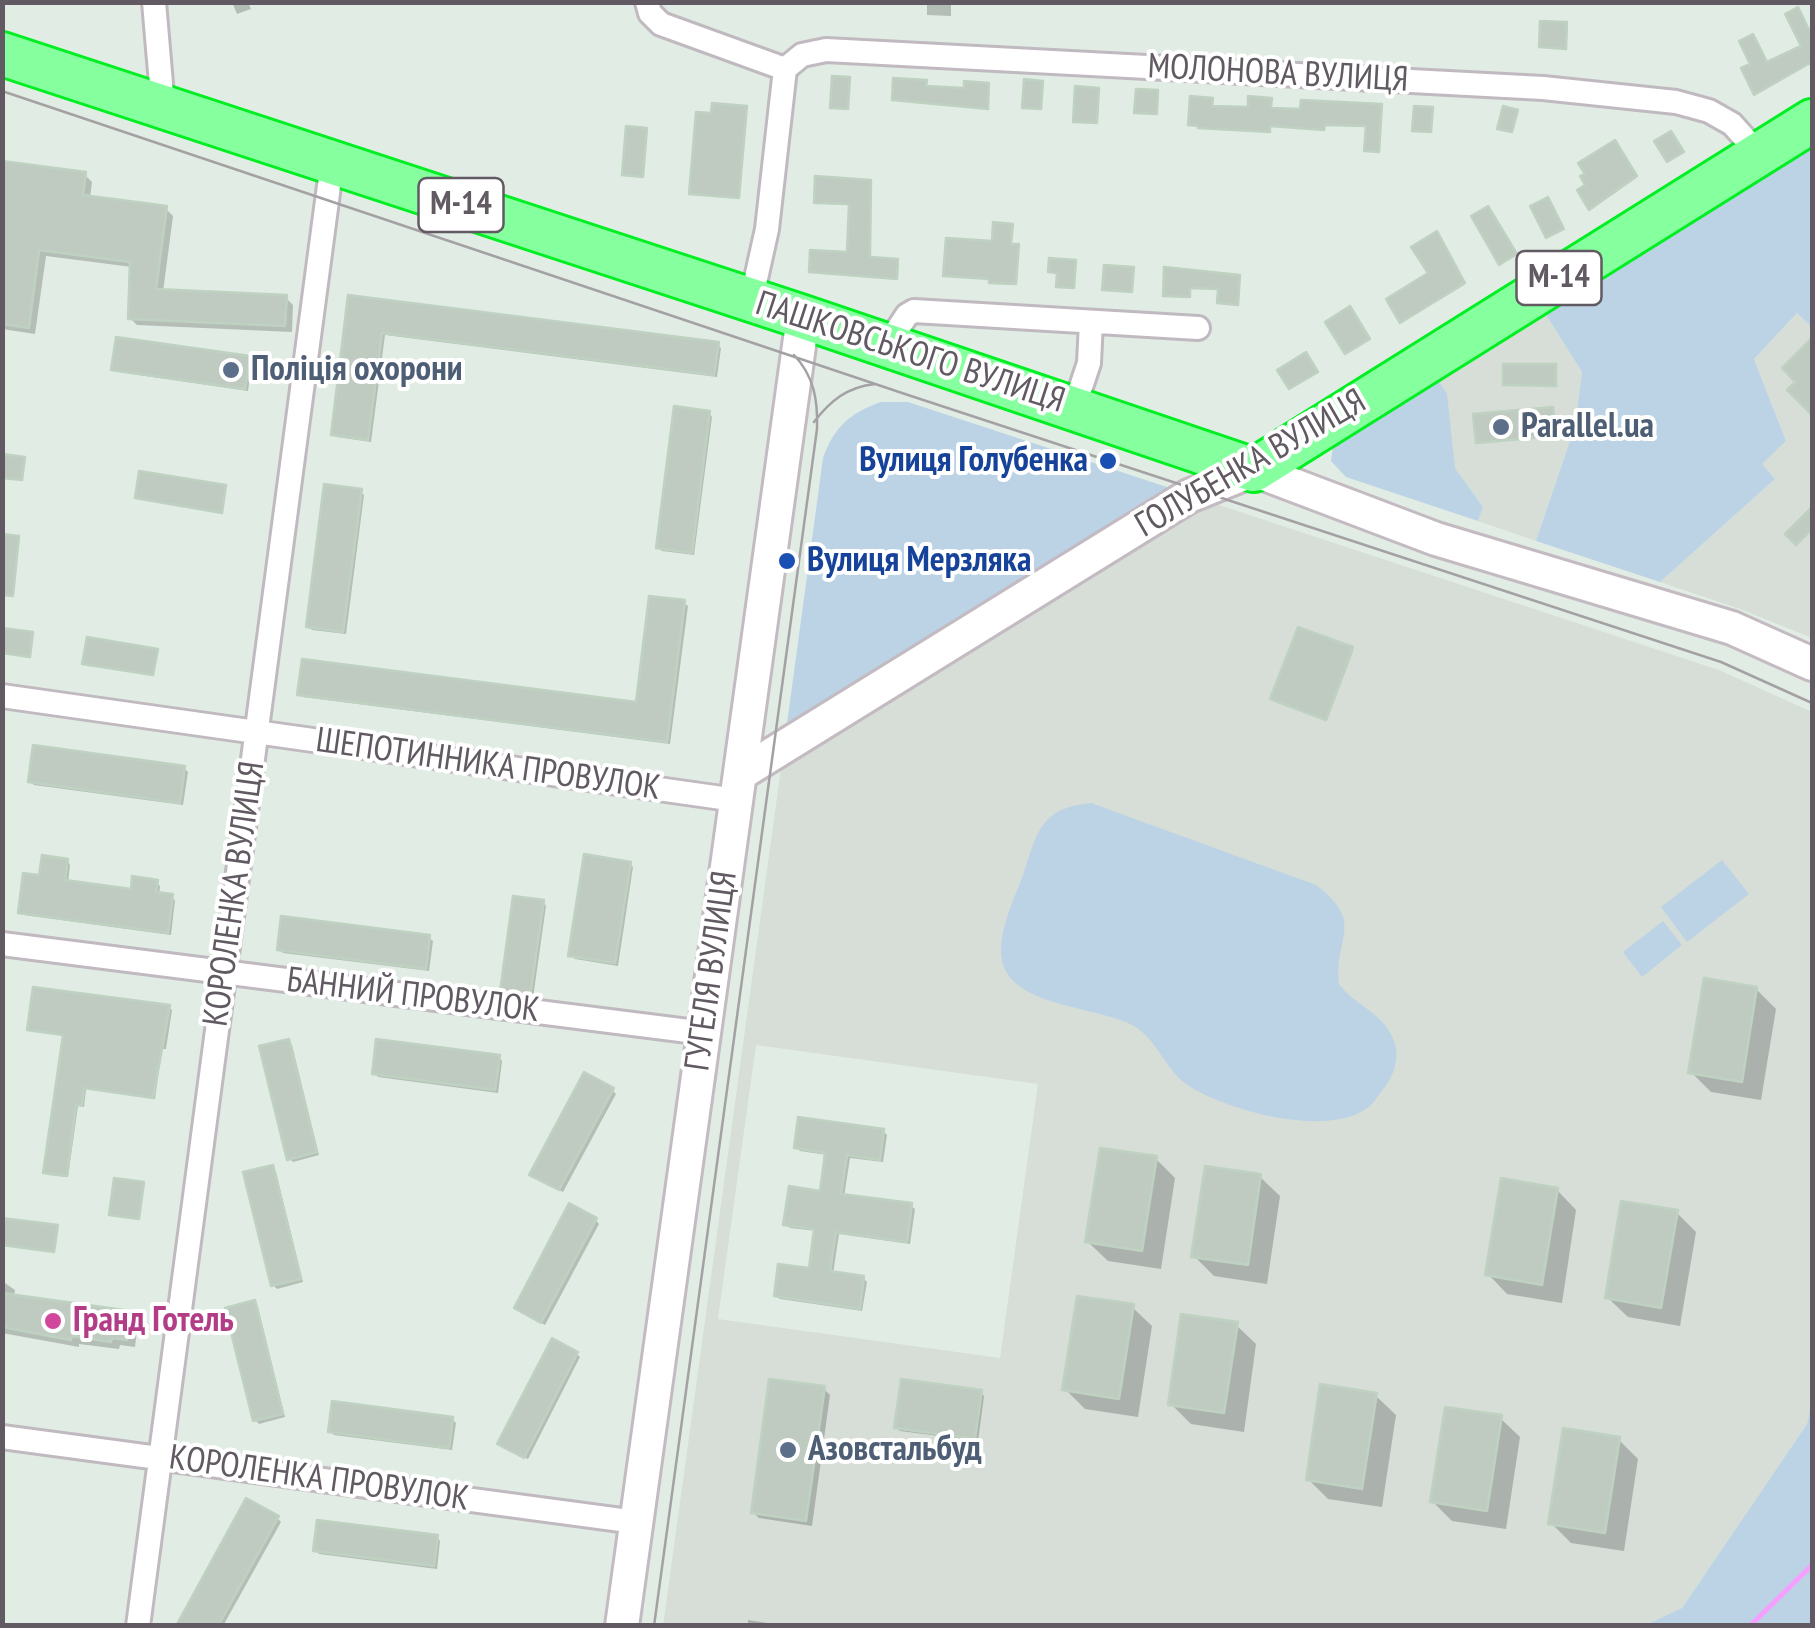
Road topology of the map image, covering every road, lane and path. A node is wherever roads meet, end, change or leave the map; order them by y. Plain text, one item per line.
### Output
1 (154, 2) edge
2 (646, 2) edge
3 (2, 54) edge
4 (784, 69) junction
5 (163, 107) junction
6 (1812, 121) edge
7 (1759, 154) junction
8 (332, 162) junction
9 (752, 300) junction
10 (803, 317) junction
11 (1091, 322) junction
12 (1198, 328) dead end
13 (886, 345) junction
14 (1074, 408) junction
15 (1254, 470) junction
16 (1812, 664) edge
17 (2, 696) edge
18 (256, 732) junction
19 (738, 787) junction
20 (2, 944) edge
21 (224, 972) junction
22 (704, 1034) junction
23 (2, 1437) edge
24 (160, 1458) junction
25 (636, 1522) junction
26 (138, 1626) edge
27 (622, 1626) edge

1 - 5 street
2 - 4 street
3 - 5 highway, ПАШКОВСЬКОГО ВУЛИЦЯ / М-14
4 - 7 street, МОЛОНОВА ВУЛИЦЯ
4 - 9 street
5 - 8 highway, ПАШКОВСЬКОГО ВУЛИЦЯ / М-14
6 - 7 highway, ГОЛУБЕНКА ВУЛИЦЯ / М-14
7 - 15 highway, ГОЛУБЕНКА ВУЛИЦЯ / М-14
8 - 9 highway, ПАШКОВСЬКОГО ВУЛИЦЯ / М-14
8 - 18 street, КОРОЛЕНКА ВУЛИЦЯ
9 - 10 highway, ПАШКОВСЬКОГО ВУЛИЦЯ / М-14
10 - 13 highway, ПАШКОВСЬКОГО ВУЛИЦЯ / М-14
10 - 19 street, ГУГЕЛЯ ВУЛИЦЯ
11 - 12 street
11 - 13 street
11 - 14 street
13 - 14 highway, ПАШКОВСЬКОГО ВУЛИЦЯ / М-14
14 - 15 highway, ПАШКОВСЬКОГО ВУЛИЦЯ / М-14
15 - 16 street, ПАШКОВСЬКОГО ВУЛИЦЯ
15 - 19 street, ГОЛУБЕНКА ВУЛИЦЯ
17 - 18 street, ШЕПОТИННИКА ПРОВУЛОК
18 - 19 street, ШЕПОТИННИКА ПРОВУЛОК
18 - 21 street, КОРОЛЕНКА ВУЛИЦЯ
19 - 22 street, ГУГЕЛЯ ВУЛИЦЯ
20 - 21 street, БАННИЙ ПРОВУЛОК
21 - 22 street, БАННИЙ ПРОВУЛОК
21 - 24 street, КОРОЛЕНКА ВУЛИЦЯ
22 - 25 street, ГУГЕЛЯ ВУЛИЦЯ
23 - 24 street, КОРОЛЕНКА ПРОВУЛОК
24 - 25 street, КОРОЛЕНКА ПРОВУЛОК
24 - 26 street, КОРОЛЕНКА ВУЛИЦЯ
25 - 27 street, ГУГЕЛЯ ВУЛИЦЯ

